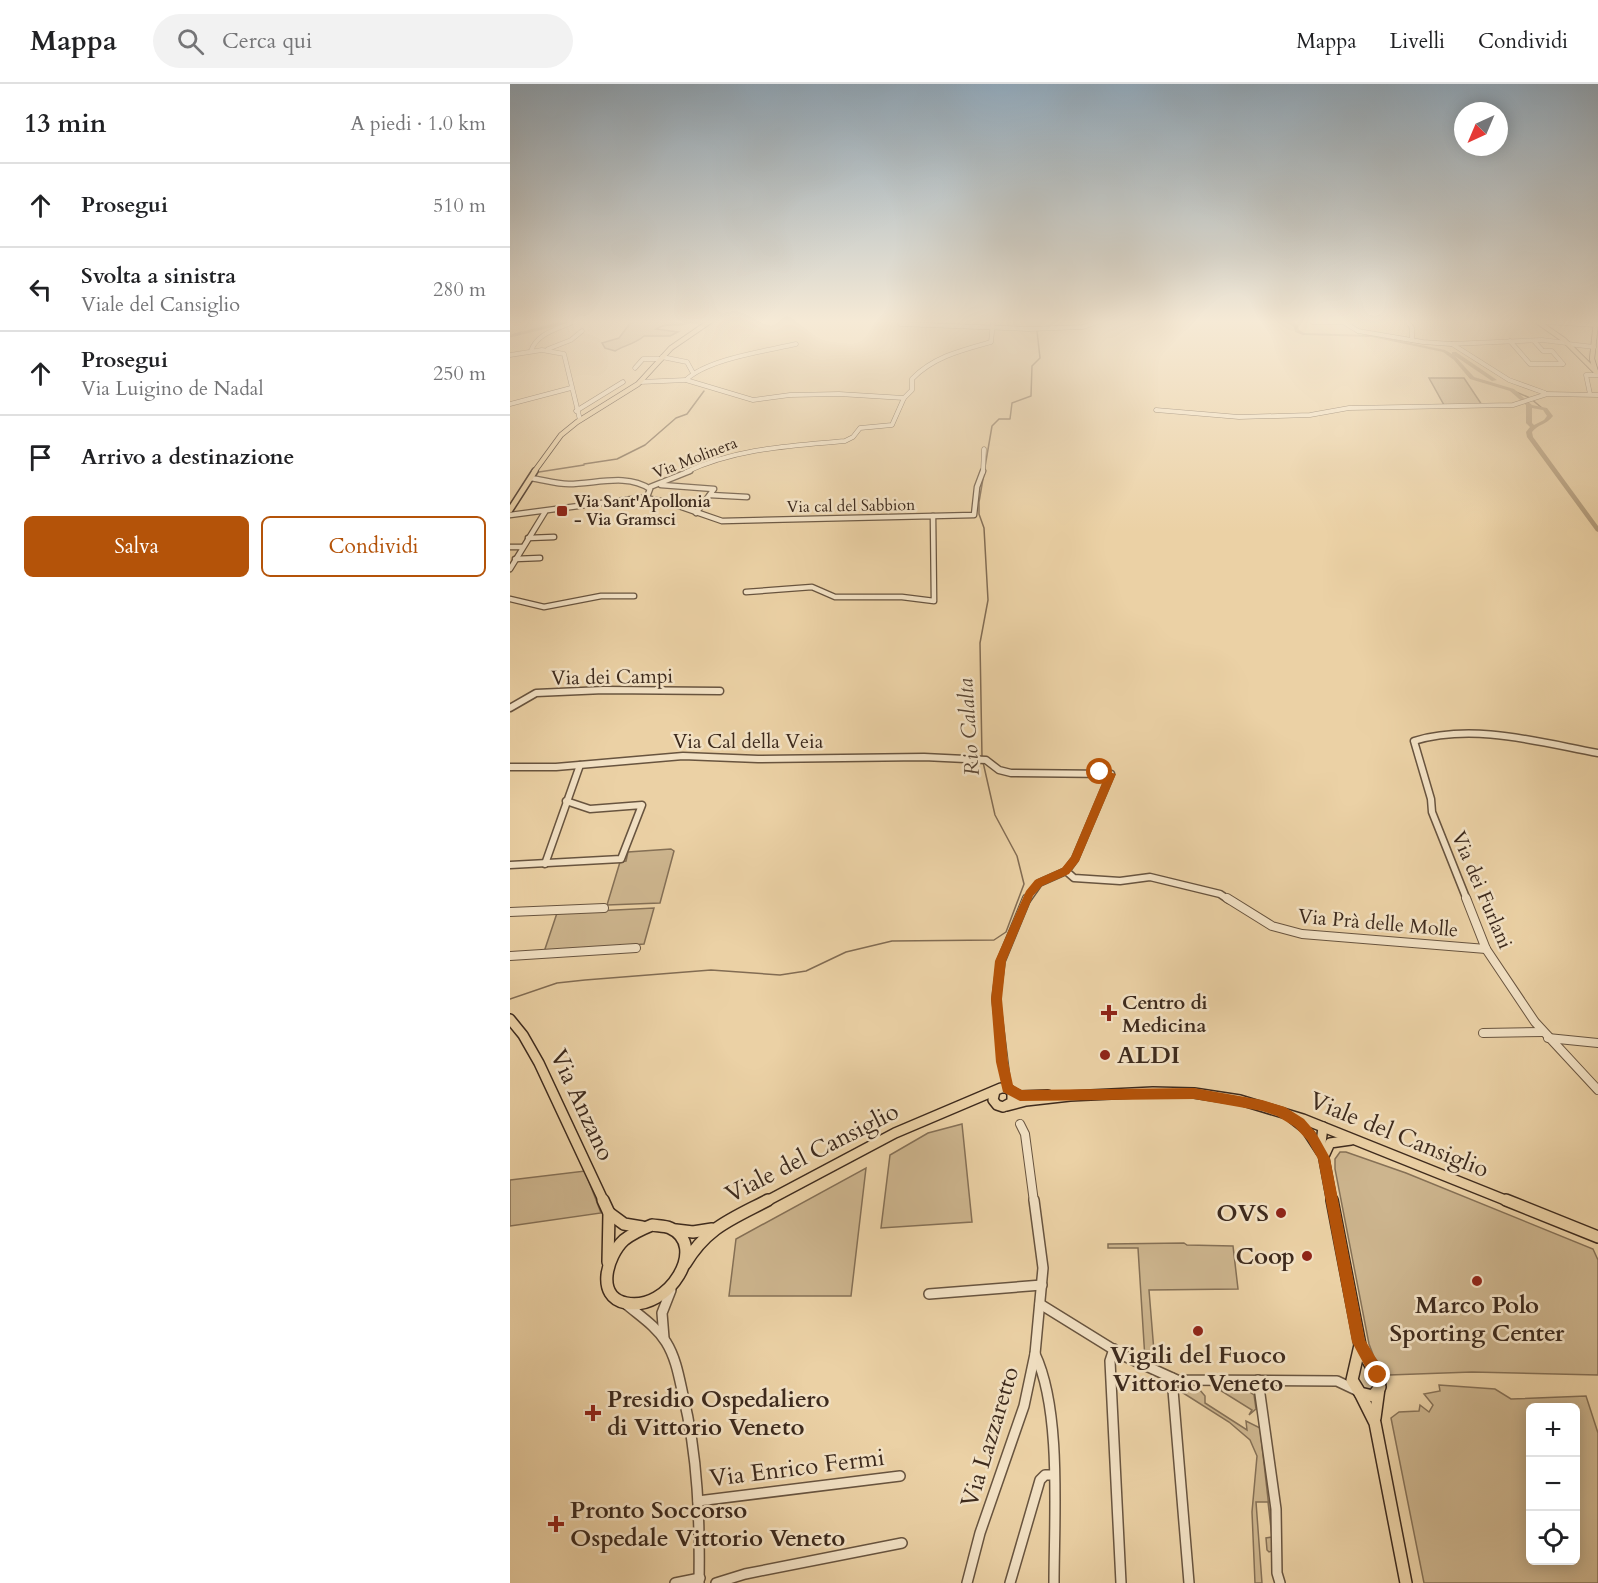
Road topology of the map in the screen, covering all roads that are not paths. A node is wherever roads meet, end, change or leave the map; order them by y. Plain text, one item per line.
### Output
1 (556, 392) edge
2 (572, 392) edge
3 (607, 392) edge
4 (624, 392) edge
5 (726, 392) edge
6 (911, 392) edge
7 (1539, 392) edge
8 (1547, 394) junction
9 (1590, 394) joint
10 (1598, 394) edge
11 (904, 398) junction
12 (510, 404) edge
13 (1156, 410) dead end
14 (576, 411) junction
15 (580, 420) junction
16 (984, 449) dead end
17 (531, 478) junction
18 (718, 482) dead end
19 (659, 485) junction
20 (650, 487) junction
21 (714, 489) junction
22 (710, 495) junction
23 (747, 497) dead end
24 (646, 498) junction
25 (510, 510) edge
26 (545, 512) junction
27 (696, 513) junction
28 (510, 515) edge
29 (933, 516) junction
30 (554, 537) dead end
31 (528, 538) junction
32 (510, 547) edge
33 (522, 547) junction
34 (540, 558) dead end
35 (515, 560) junction
36 (510, 569) edge
37 (746, 592) dead end
38 (634, 596) dead end
39 (510, 599) edge
40 (720, 691) dead end
41 (510, 708) edge
42 (1598, 753) edge
43 (580, 765) junction
44 (510, 766) edge
45 (566, 801) junction
46 (545, 864) junction
47 (510, 865) edge
48 (1066, 871) junction
49 (604, 908) dead end
50 (510, 912) edge
51 (636, 948) dead end
52 (1486, 949) junction
53 (510, 956) edge
54 (510, 1020) edge
55 (1483, 1033) dead end
56 (1545, 1035) junction
57 (1598, 1043) edge
58 (1003, 1090) junction
59 (1598, 1090) edge
60 (1070, 1096) junction
61 (1002, 1106) junction
62 (1281, 1111) junction
63 (931, 1117) junction
64 (1020, 1124) dead end
65 (1323, 1127) junction
66 (1356, 1140) junction
67 (1324, 1158) junction
68 (609, 1213) junction
69 (644, 1227) junction
70 (713, 1229) junction
71 (675, 1230) junction
72 (1598, 1237) edge
73 (608, 1262) junction
74 (685, 1264) junction
75 (1042, 1285) junction
76 (673, 1287) junction
77 (929, 1294) dead end
78 (625, 1304) junction
79 (1040, 1304) junction
80 (664, 1339) junction
81 (1359, 1345) junction
82 (1114, 1348) junction
83 (1035, 1354) junction
84 (1354, 1371) junction
85 (1375, 1371) junction
86 (1172, 1378) junction
87 (1258, 1380) junction
88 (1339, 1381) junction
89 (1380, 1387) junction
90 (1359, 1392) junction
91 (1374, 1420) junction
92 (1052, 1475) junction
93 (900, 1476) dead end
94 (698, 1501) junction
95 (903, 1543) dead end
96 (699, 1581) edge
97 (675, 1583) edge
98 (717, 1583) edge
99 (967, 1583) edge
100 (1010, 1583) edge
101 (1054, 1583) edge
102 (1122, 1583) edge
103 (1189, 1583) edge
104 (1280, 1583) edge
105 (1406, 1583) edge

1 - 12 street
2 - 14 street
3 - 14 street
4 - 15 main road
5 - 11 street
6 - 11 street
7 - 8 street
8 - 9 street
8 - 13 street
9 - 10 street
11 - 19 street, Via Molinera
14 - 15 street
15 - 17 main road
16 - 29 street
17 - 20 street
17 - 25 main road
18 - 21 street
19 - 20 street, Via Molinera
19 - 21 street
20 - 24 street
21 - 22 street
22 - 23 street
22 - 27 street
24 - 26 street, Via cal del Sabbion
24 - 27 street, Via cal del Sabbion
26 - 28 street, Via cal del Sabbion
26 - 31 street
27 - 29 street, Via cal del Sabbion
29 - 37 street, Via cal del Sabbion
30 - 31 street
31 - 33 street
32 - 33 street
33 - 35 street
34 - 35 street
35 - 36 street
38 - 39 street
40 - 41 street, Via dei Campi
42 - 52 street, Via dei Furlani
43 - 44 street, Via Cal della Veia
43 - 45 street
43 - 48 street, Via Cal della Veia
45 - 46 street
45 - 46 street
46 - 47 street
48 - 52 street, Via Prà delle Molle
48 - 58 street
49 - 50 street
51 - 53 street
52 - 56 street, Via dei Furlani
54 - 68 main road, Via Anzano
55 - 56 street
56 - 57 street
56 - 59 street, Via dei Furlani
58 - 60 main road, Viale del Cansiglio
58 - 61 main road
58 - 61 main road
58 - 63 main road, Viale del Cansiglio
60 - 61 main road, Viale del Cansiglio
60 - 62 main road, Viale del Cansiglio
61 - 63 main road, Viale del Cansiglio
62 - 65 main road, Viale del Cansiglio
62 - 67 main road
63 - 70 main road, Viale del Cansiglio
64 - 75 street, Via Lazzaretto
65 - 66 main road, Viale del Cansiglio
65 - 67 main road
66 - 67 main road
66 - 72 main road, Viale del Cansiglio
67 - 81 main road
68 - 69 main road
68 - 73 main road, Via Anzano
69 - 71 main road
69 - 73 main road
70 - 71 main road, Viale del Cansiglio
70 - 74 main road, Viale del Cansiglio
71 - 74 main road
73 - 78 main road
74 - 76 main road
75 - 77 street
75 - 79 street, Via Lazzaretto
76 - 78 main road
76 - 80 street
78 - 80 street
79 - 82 street
79 - 83 street, Via Lazzaretto
80 - 94 street
81 - 84 main road
81 - 85 main road
82 - 86 street
82 - 102 street
83 - 92 street
83 - 99 street, Via Lazzaretto
84 - 85 main road
84 - 88 street
84 - 90 main road
85 - 89 main road
86 - 87 street
86 - 103 street
87 - 88 street
87 - 104 street
88 - 90 street
89 - 90 main road
89 - 91 main road
90 - 91 main road
91 - 105 main road
92 - 100 street
92 - 101 street
93 - 94 street, Via Enrico Fermi
94 - 96 street
95 - 98 street
96 - 97 street

